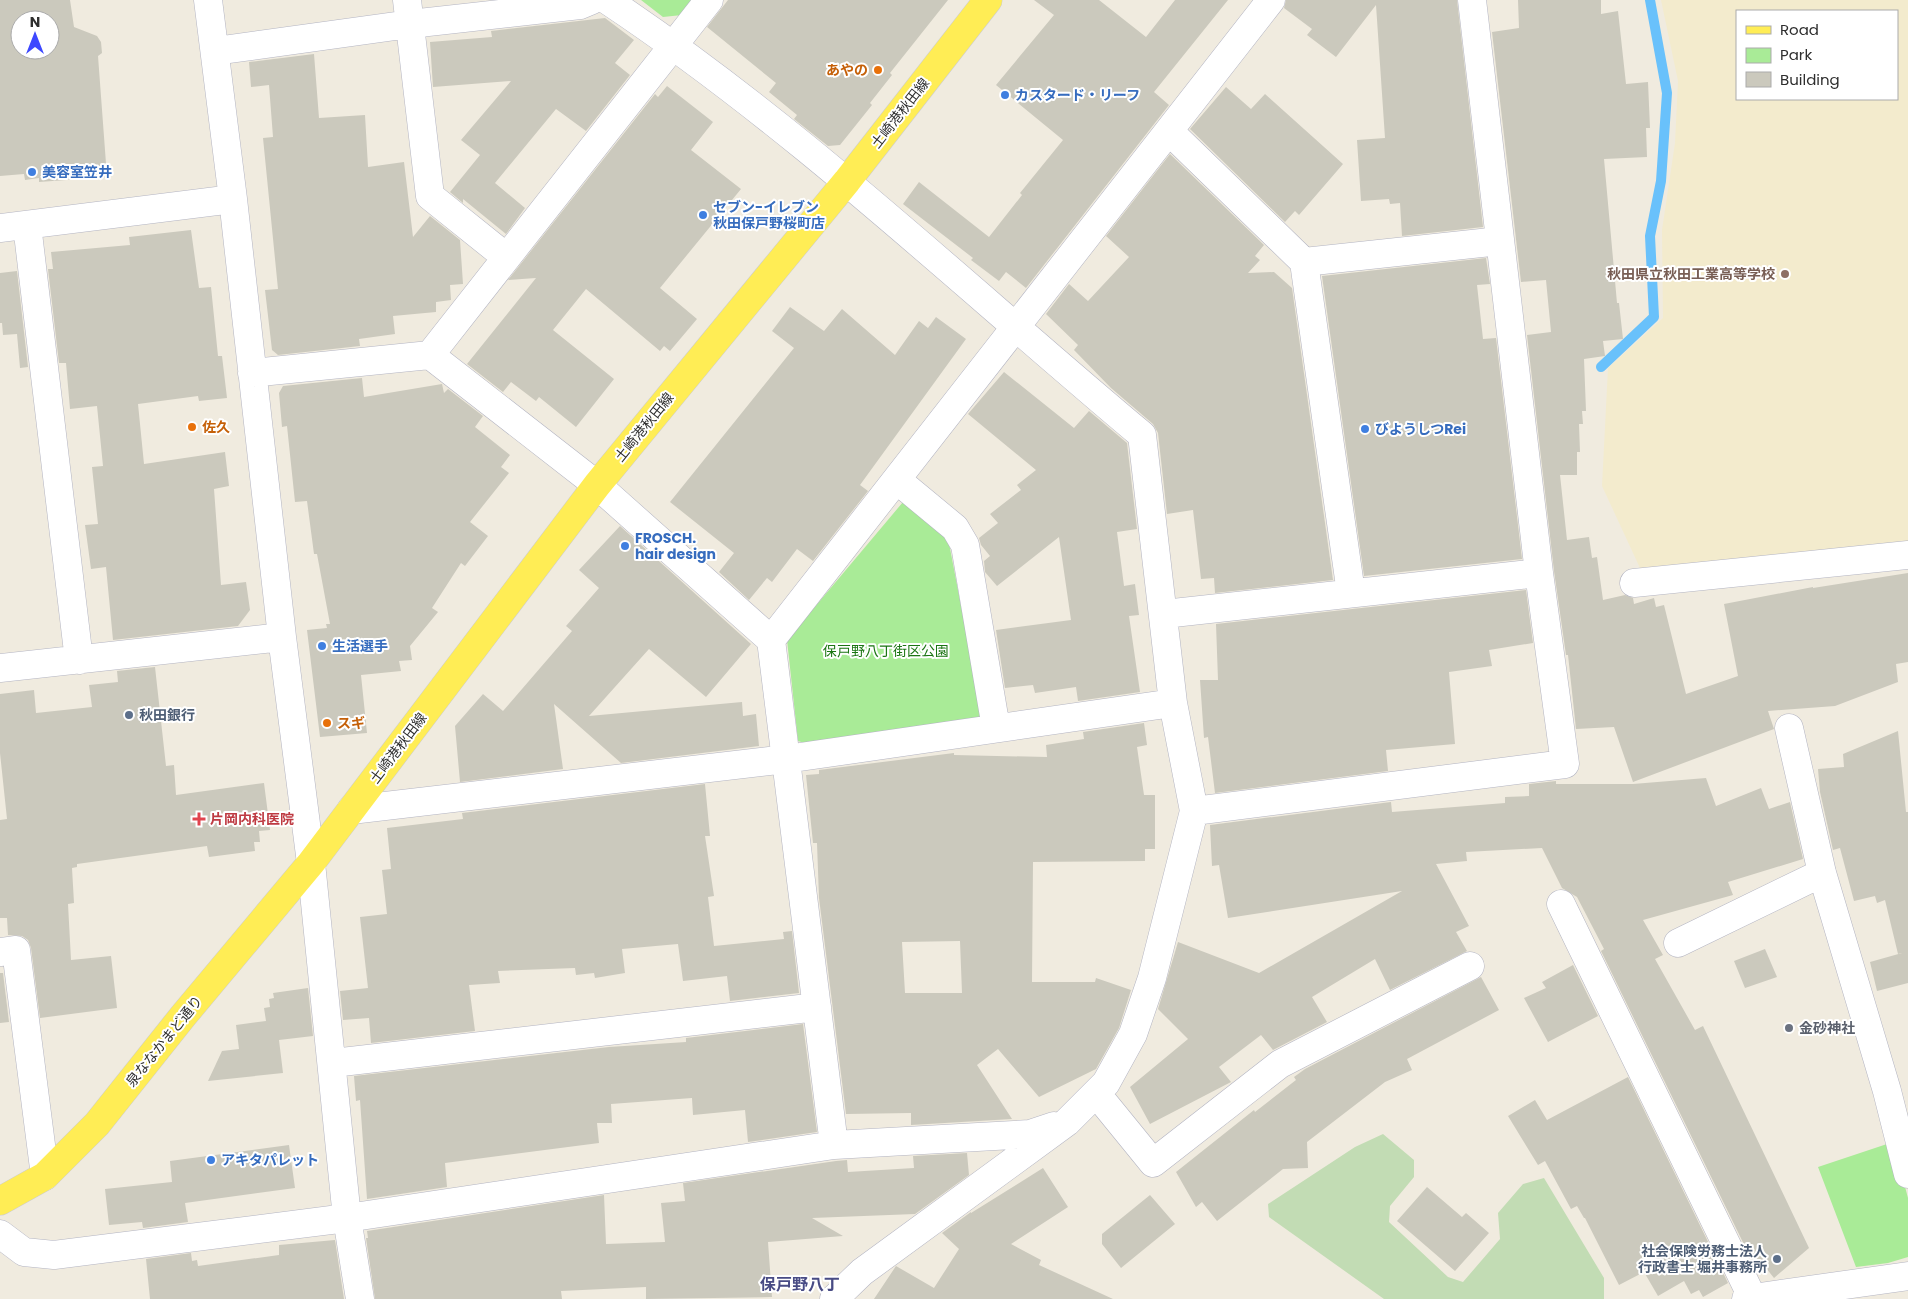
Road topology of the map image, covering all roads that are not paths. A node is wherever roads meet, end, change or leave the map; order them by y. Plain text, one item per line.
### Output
1 (208, 0) edge
2 (592, 0) edge
3 (607, 0) edge
4 (709, 0) edge
5 (988, 0) edge
6 (1271, 0) edge
7 (1472, 0) edge
8 (409, 12) edge
9 (673, 44) junction
10 (215, 51) junction
11 (1169, 131) junction
12 (847, 181) junction
13 (233, 198) junction
14 (27, 225) junction
15 (0, 228) edge
16 (1500, 240) junction
17 (506, 257) junction
18 (1304, 262) junction
19 (1016, 329) junction
20 (430, 355) junction
21 (252, 373) junction
22 (897, 480) junction
23 (597, 485) junction
24 (1908, 555) edge
25 (1539, 573) junction
26 (1634, 583) dead end
27 (1351, 593) junction
28 (1164, 614) junction
29 (282, 636) junction
30 (771, 640) junction
31 (79, 660) junction
32 (0, 668) edge
33 (1173, 703) junction
34 (996, 728) junction
35 (1789, 728) dead end
36 (786, 759) junction
37 (351, 810) junction
38 (1194, 811) junction
39 (312, 863) junction
40 (1822, 873) junction
41 (1561, 904) dead end
42 (1678, 944) dead end
43 (0, 952) edge
44 (1470, 966) dead end
45 (817, 1007) junction
46 (333, 1063) junction
47 (1096, 1093) junction
48 (1067, 1122) junction
49 (834, 1145) junction
50 (1908, 1174) edge
51 (45, 1176) junction
52 (0, 1201) edge
53 (347, 1218) junction
54 (0, 1234) edge
55 (1908, 1276) edge
56 (1749, 1298) edge
57 (360, 1299) edge
58 (834, 1299) edge

1 - 10 street
2 - 8 street
3 - 9 street
4 - 9 street
5 - 12 main road, 土崎港秋田線
6 - 11 street
7 - 16 street
8 - 10 street
8 - 17 street
9 - 12 street
9 - 17 street
10 - 13 street
11 - 18 street
11 - 19 street
12 - 19 street
12 - 23 main road, 土崎港秋田線
13 - 14 street
13 - 21 street
14 - 15 street
14 - 31 street
16 - 18 street
16 - 25 street
17 - 20 street
18 - 27 street
19 - 22 street
19 - 28 street
20 - 21 street
20 - 23 street
21 - 29 street
22 - 30 street
22 - 34 street
23 - 30 street
23 - 37 main road, 土崎港秋田線
24 - 26 street
25 - 27 street
25 - 38 street
27 - 28 street
28 - 33 street
29 - 31 street
29 - 39 street
30 - 36 street
31 - 32 street
33 - 34 street
33 - 38 street
34 - 36 street
35 - 40 street
36 - 37 street
36 - 45 street
37 - 39 main road, 土崎港秋田線
38 - 47 street
39 - 46 street
39 - 51 main road, 泉ななかまど通り
40 - 42 street
40 - 50 street
41 - 56 street
43 - 51 street
44 - 47 street
45 - 46 street
45 - 49 street
46 - 53 street
47 - 48 street
48 - 49 street
48 - 58 street
49 - 53 street
51 - 52 main road, 泉ななかまど通り
53 - 54 street
53 - 57 street
55 - 56 street

